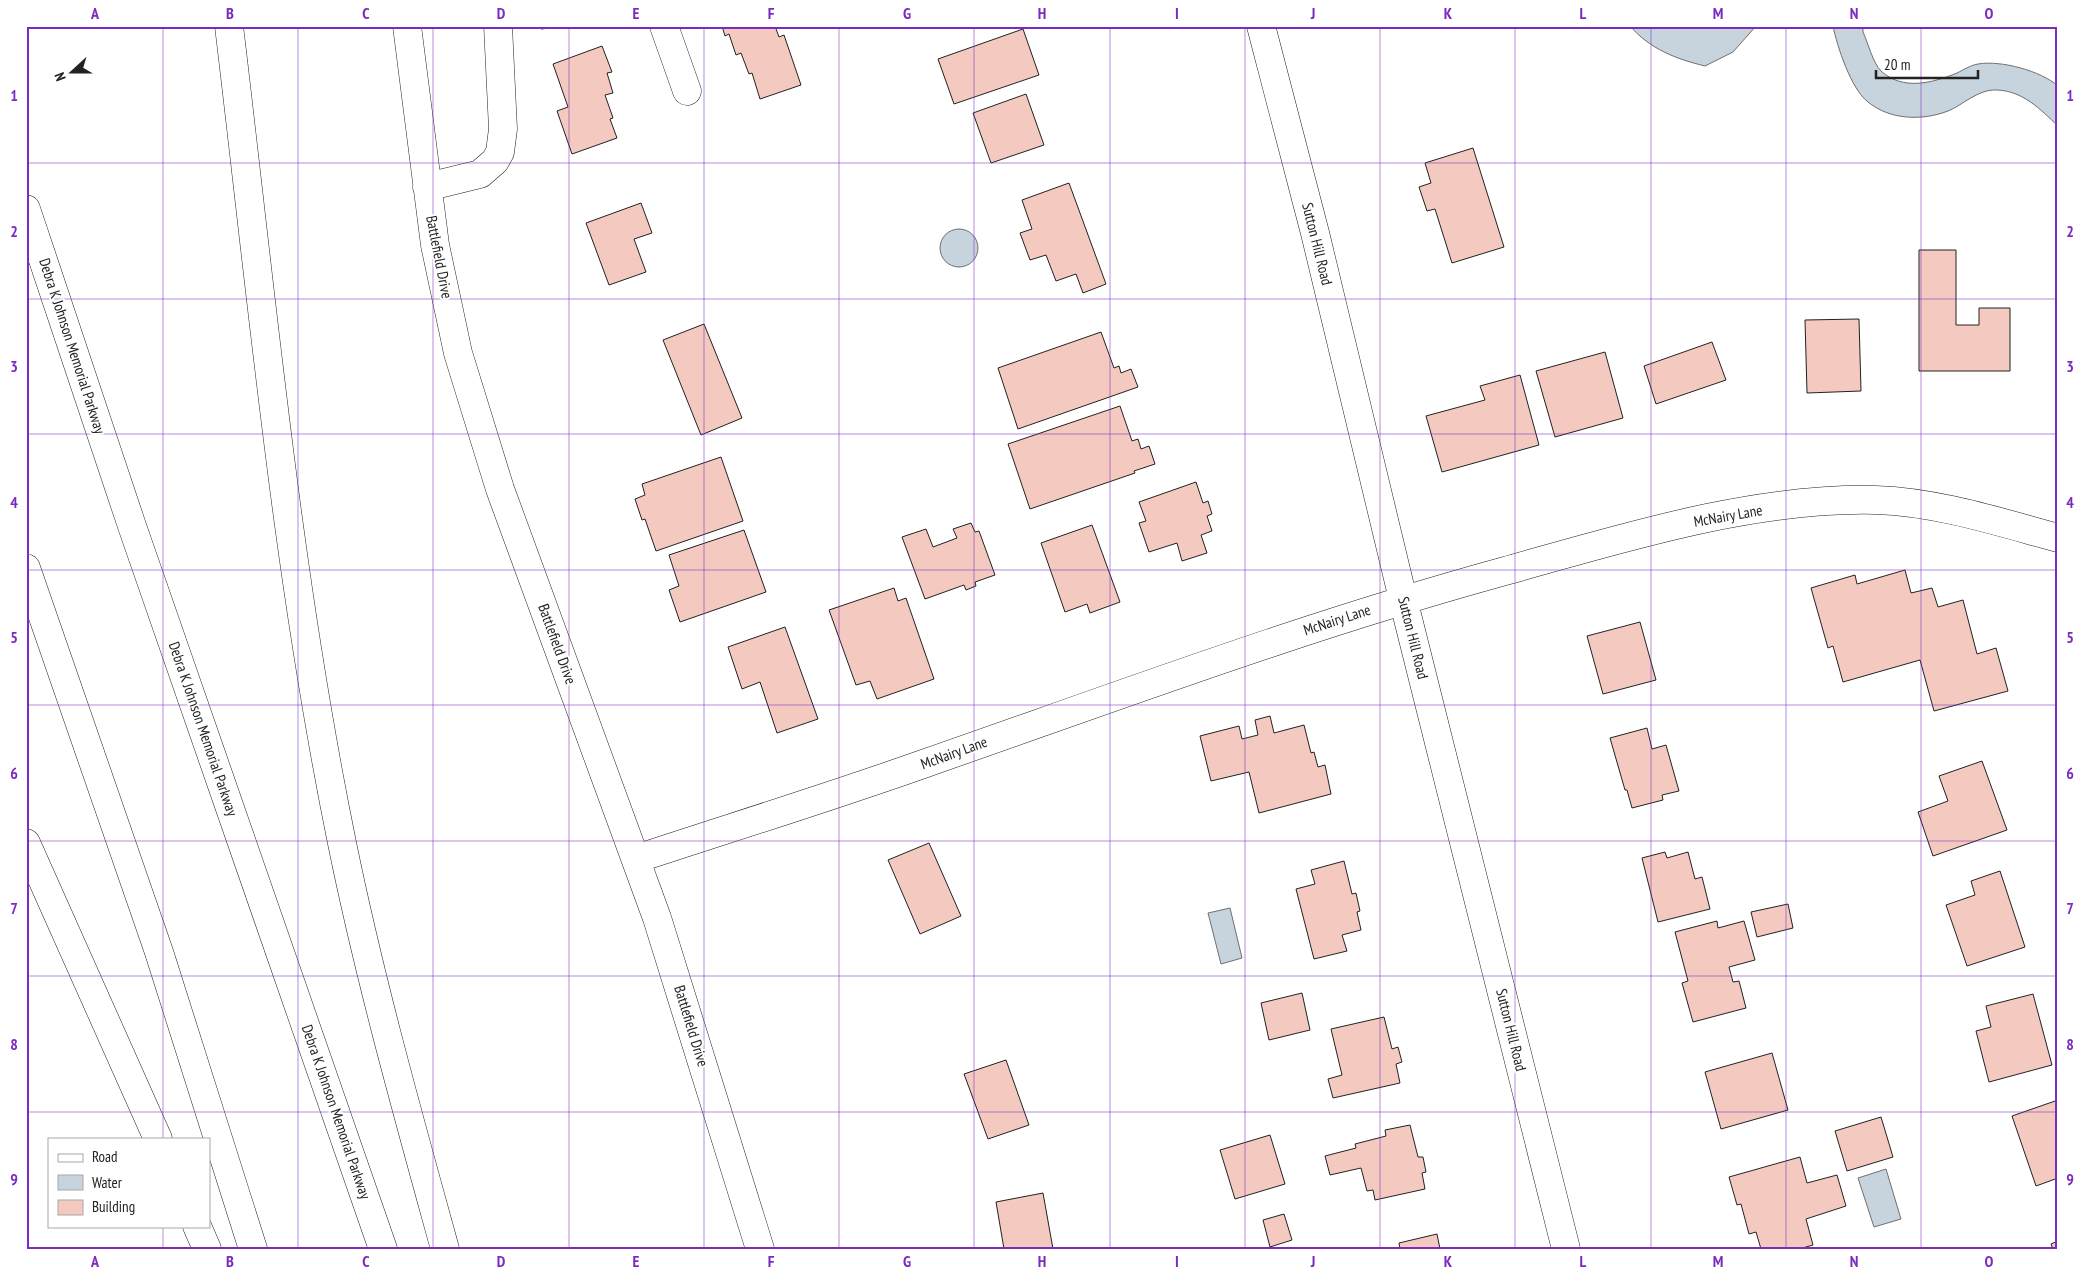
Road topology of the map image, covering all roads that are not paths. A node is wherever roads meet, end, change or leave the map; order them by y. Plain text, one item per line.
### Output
1 (229, 26) edge
2 (407, 26) edge
3 (498, 26) edge
4 (664, 26) edge
5 (1260, 26) edge
6 (687, 91) dead end
7 (427, 187) junction
8 (26, 208) edge
9 (2058, 538) edge
10 (26, 568) edge
11 (1403, 599) junction
12 (26, 843) edge
13 (636, 859) junction
14 (158, 1138) edge
15 (198, 1228) edge
16 (207, 1249) edge
17 (253, 1249) edge
18 (383, 1249) edge
19 (445, 1249) edge
20 (760, 1249) edge
21 (1566, 1249) edge

1 - 19 main road
2 - 7 main road, Battlefield Drive
3 - 7 main road
4 - 6 main road
5 - 11 main road, Sutton Hill Road
7 - 13 main road, Battlefield Drive
8 - 18 main road, Debra K Johnson Memorial Parkway
9 - 11 main road, McNairy Lane
10 - 17 main road
11 - 13 main road, McNairy Lane
11 - 21 main road, Sutton Hill Road
12 - 14 main road
13 - 20 main road, Battlefield Drive
15 - 16 main road

